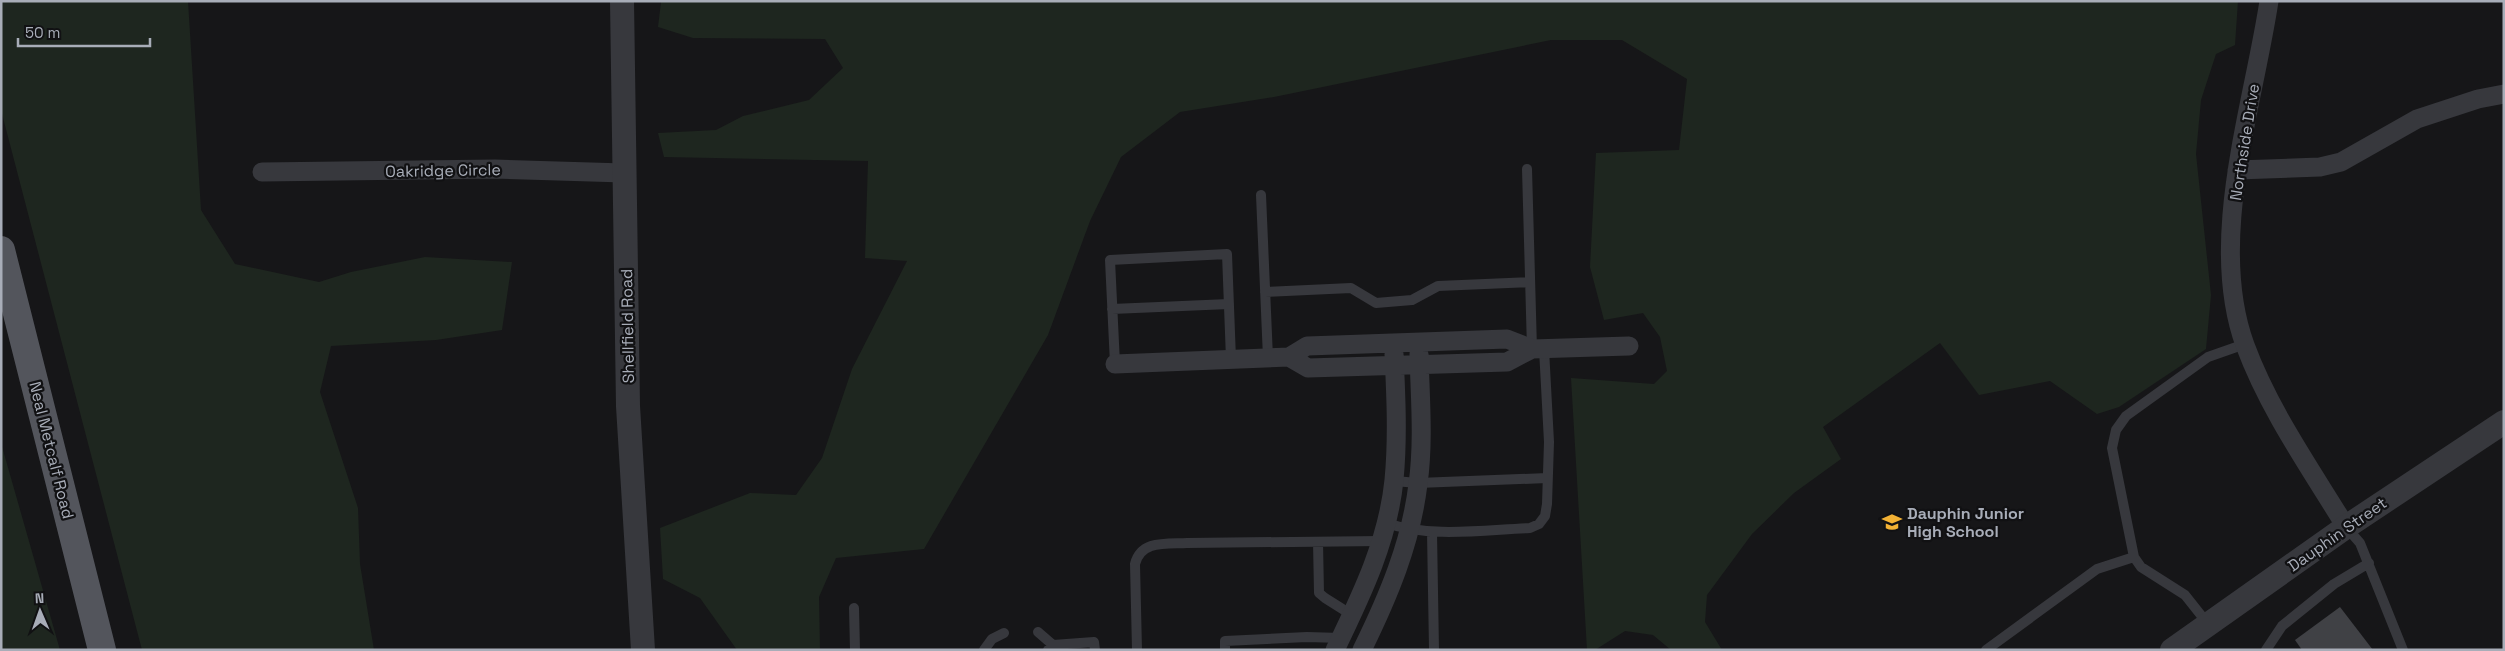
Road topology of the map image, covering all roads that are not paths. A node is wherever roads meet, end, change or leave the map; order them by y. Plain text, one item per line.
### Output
1 (622, 1) edge
2 (2270, 1) edge
3 (2504, 94) edge
4 (1527, 169) dead end
5 (2237, 170) junction
6 (262, 172) dead end
7 (624, 173) junction
8 (1261, 196) dead end
9 (1, 250) edge
10 (1530, 282) junction
11 (1265, 292) junction
12 (1229, 304) junction
13 (1112, 309) junction
14 (1418, 342) junction
15 (1394, 343) junction
16 (2245, 344) junction
17 (1629, 346) dead end
18 (1538, 349) junction
19 (1268, 358) junction
20 (1289, 358) junction
21 (1231, 360) junction
22 (1115, 364) joint
23 (1419, 364) junction
24 (1395, 365) junction
25 (2504, 422) edge
26 (1548, 478) junction
27 (1394, 481) junction
28 (1418, 483) junction
29 (2346, 527) junction
30 (1409, 531) junction
31 (1383, 532) junction
32 (1432, 532) junction
33 (1318, 542) junction
34 (2134, 557) junction
35 (2369, 563) junction
36 (854, 608) dead end
37 (1352, 614) junction
38 (2208, 624) junction
39 (1038, 632) dead end
40 (1004, 633) dead end
41 (1338, 644) edge
42 (1050, 648) edge
43 (1364, 649) edge
44 (102, 650) edge
45 (643, 650) edge
46 (855, 650) edge
47 (984, 650) edge
48 (1095, 650) edge
49 (1137, 650) edge
50 (1225, 650) edge
51 (1434, 650) edge
52 (1986, 650) edge
53 (2172, 650) edge
54 (2266, 650) edge
55 (2403, 650) edge

1 - 7 street, Shellfield Road
2 - 5 street, Northside Drive
3 - 5 street
4 - 10 lane
5 - 16 street, Northside Drive
6 - 7 street, Oakridge Circle
7 - 45 street, Shellfield Road
8 - 11 lane
9 - 44 main road, Neal Metcalf Road
10 - 11 lane
10 - 18 lane
11 - 19 lane
12 - 13 lane
12 - 13 lane
12 - 21 lane
13 - 22 lane
14 - 15 street
14 - 18 street
14 - 23 street
15 - 20 street
15 - 24 street
16 - 29 street, Northside Drive
16 - 34 lane
17 - 18 street
18 - 23 street
18 - 26 lane
19 - 20 street
19 - 21 street
20 - 24 street
21 - 22 street
23 - 24 street
23 - 28 street
24 - 27 street
25 - 29 street, Dauphin Street
26 - 28 lane
26 - 32 lane
27 - 28 lane
27 - 31 street
28 - 30 street
29 - 35 lane
29 - 38 street, Dauphin Street
30 - 31 lane
30 - 32 lane
30 - 43 street
31 - 33 lane
31 - 37 street
32 - 51 lane
33 - 37 lane
33 - 49 lane
34 - 38 lane
34 - 52 lane
35 - 54 lane
35 - 55 lane
36 - 46 lane
37 - 41 street
38 - 53 street, Dauphin Street
39 - 42 lane
40 - 47 lane
41 - 43 street
41 - 50 lane
42 - 48 lane

